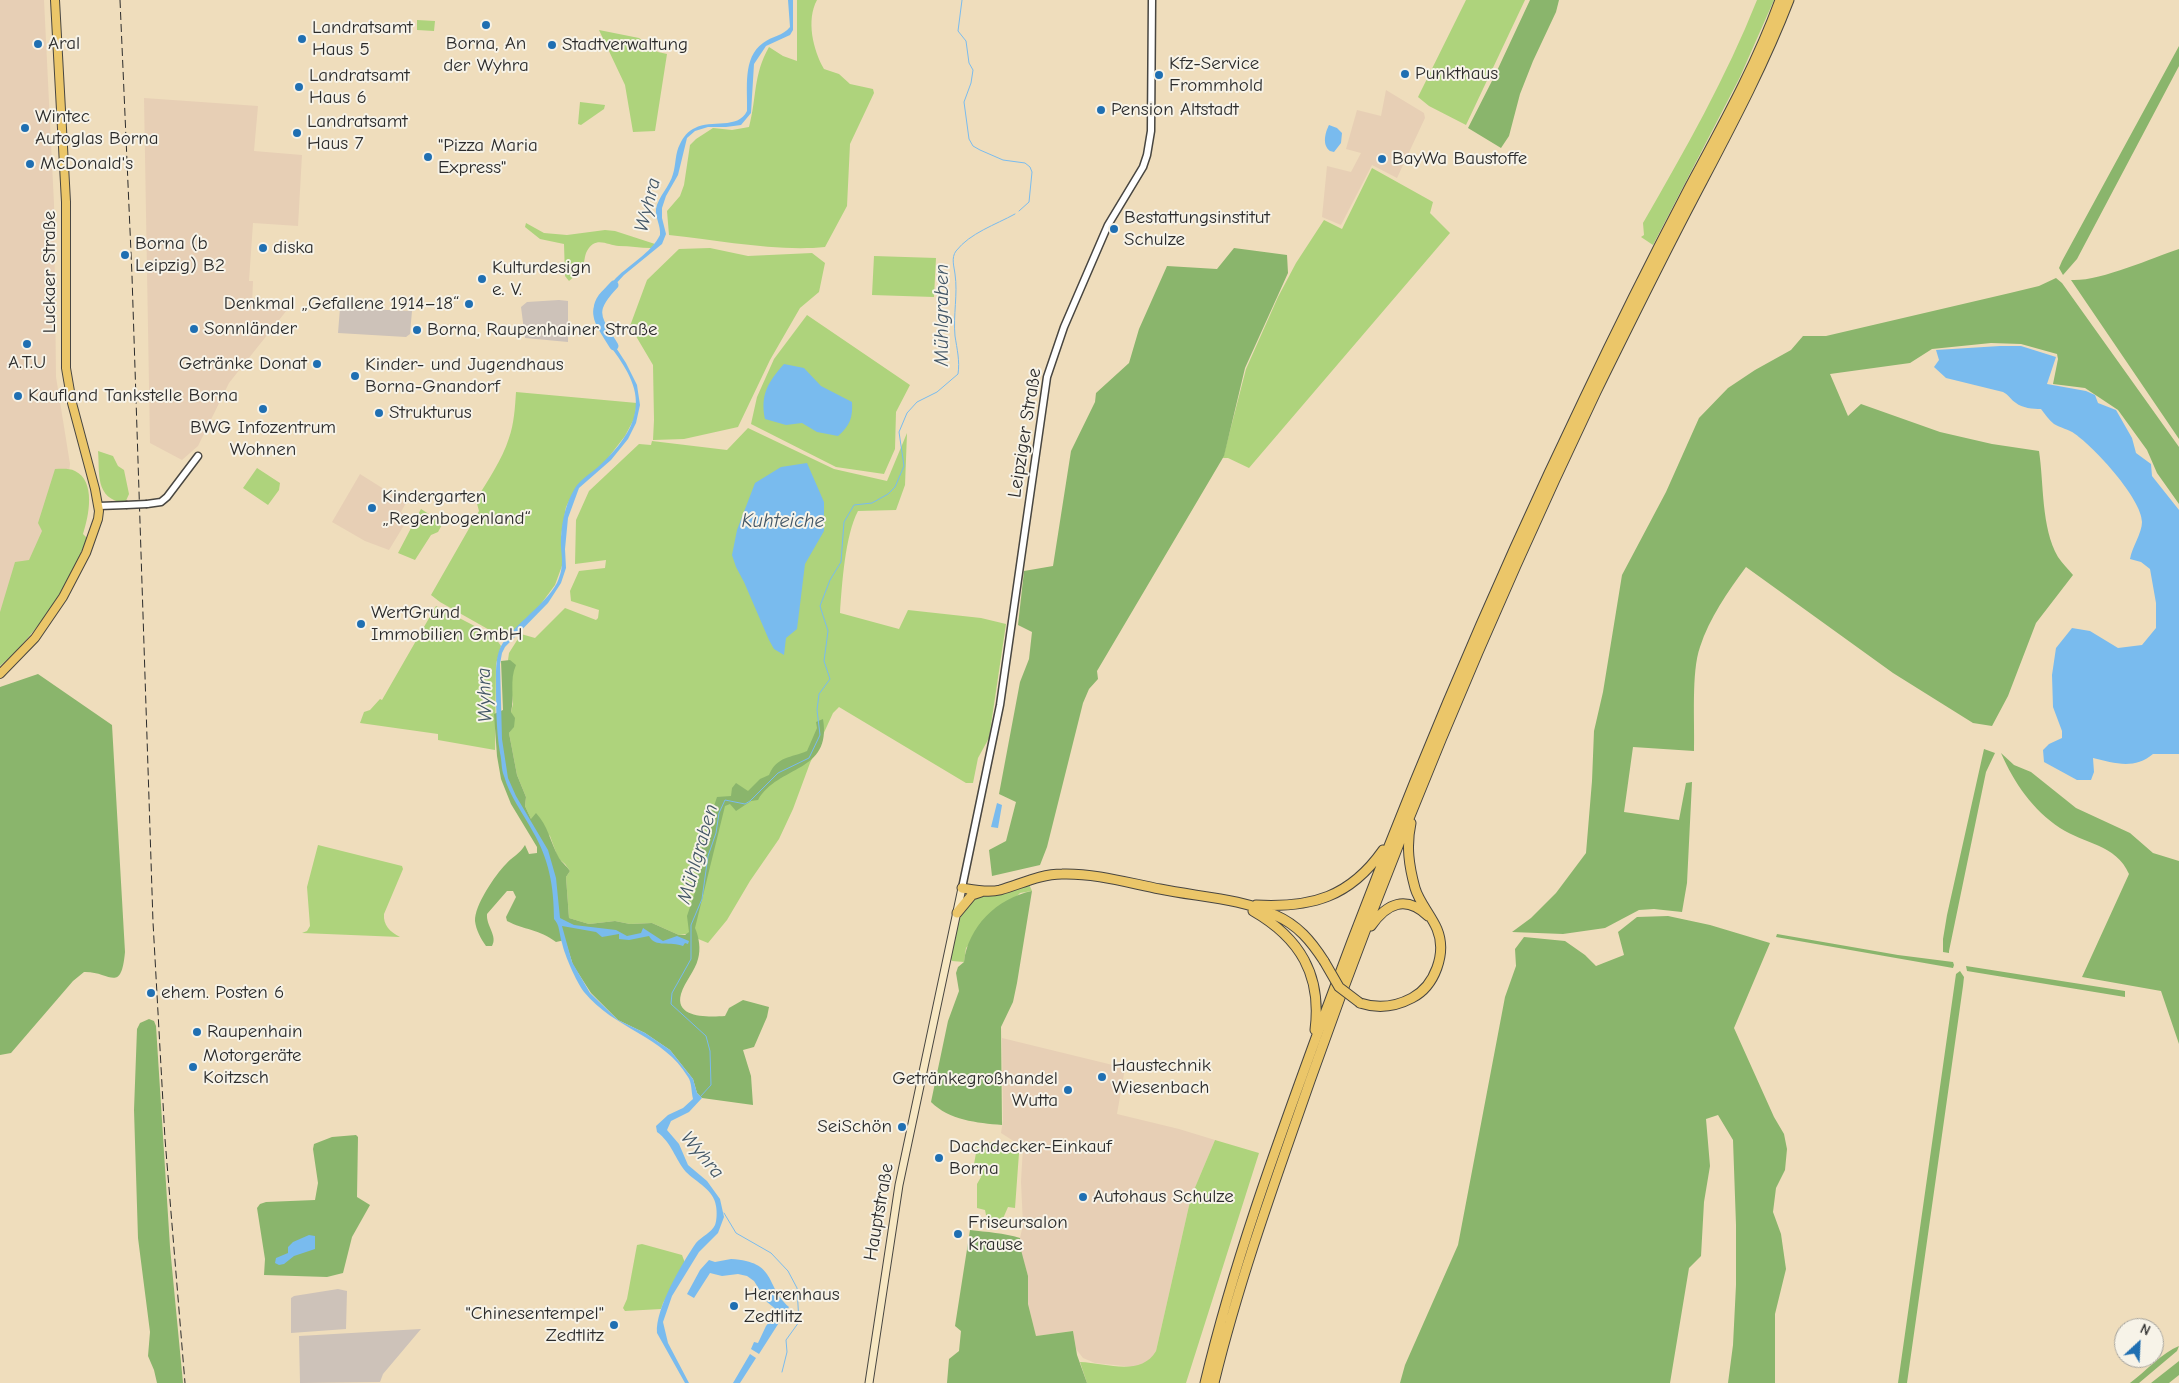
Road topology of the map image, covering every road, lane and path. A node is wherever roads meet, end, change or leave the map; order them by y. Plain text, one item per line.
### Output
1 (55, 0) edge
2 (1152, 0) edge
3 (1780, 0) edge
4 (1790, 0) edge
5 (198, 456) dead end
6 (99, 506) junction
7 (0, 674) edge
8 (1418, 796) junction
9 (1391, 840) junction
10 (962, 888) junction
11 (983, 892) junction
12 (1241, 904) junction
13 (957, 913) junction
14 (1433, 920) junction
15 (1362, 938) junction
16 (1313, 1048) junction
17 (869, 1383) edge
18 (1206, 1383) edge
19 (1214, 1383) edge

1 - 6 main road, Luckaer Straße
2 - 10 street, Leipziger Straße
3 - 9 highway
4 - 8 highway
5 - 6 street, bridge
6 - 7 main road, Luckaer Straße
8 - 14 highway
8 - 15 highway
9 - 12 highway
9 - 16 highway
10 - 11 highway
10 - 13 main road, Hauptstraße
11 - 12 highway
11 - 13 highway
12 - 14 highway, bridge
12 - 16 highway
13 - 17 main road, Hauptstraße
14 - 15 highway
15 - 19 highway
16 - 18 highway

